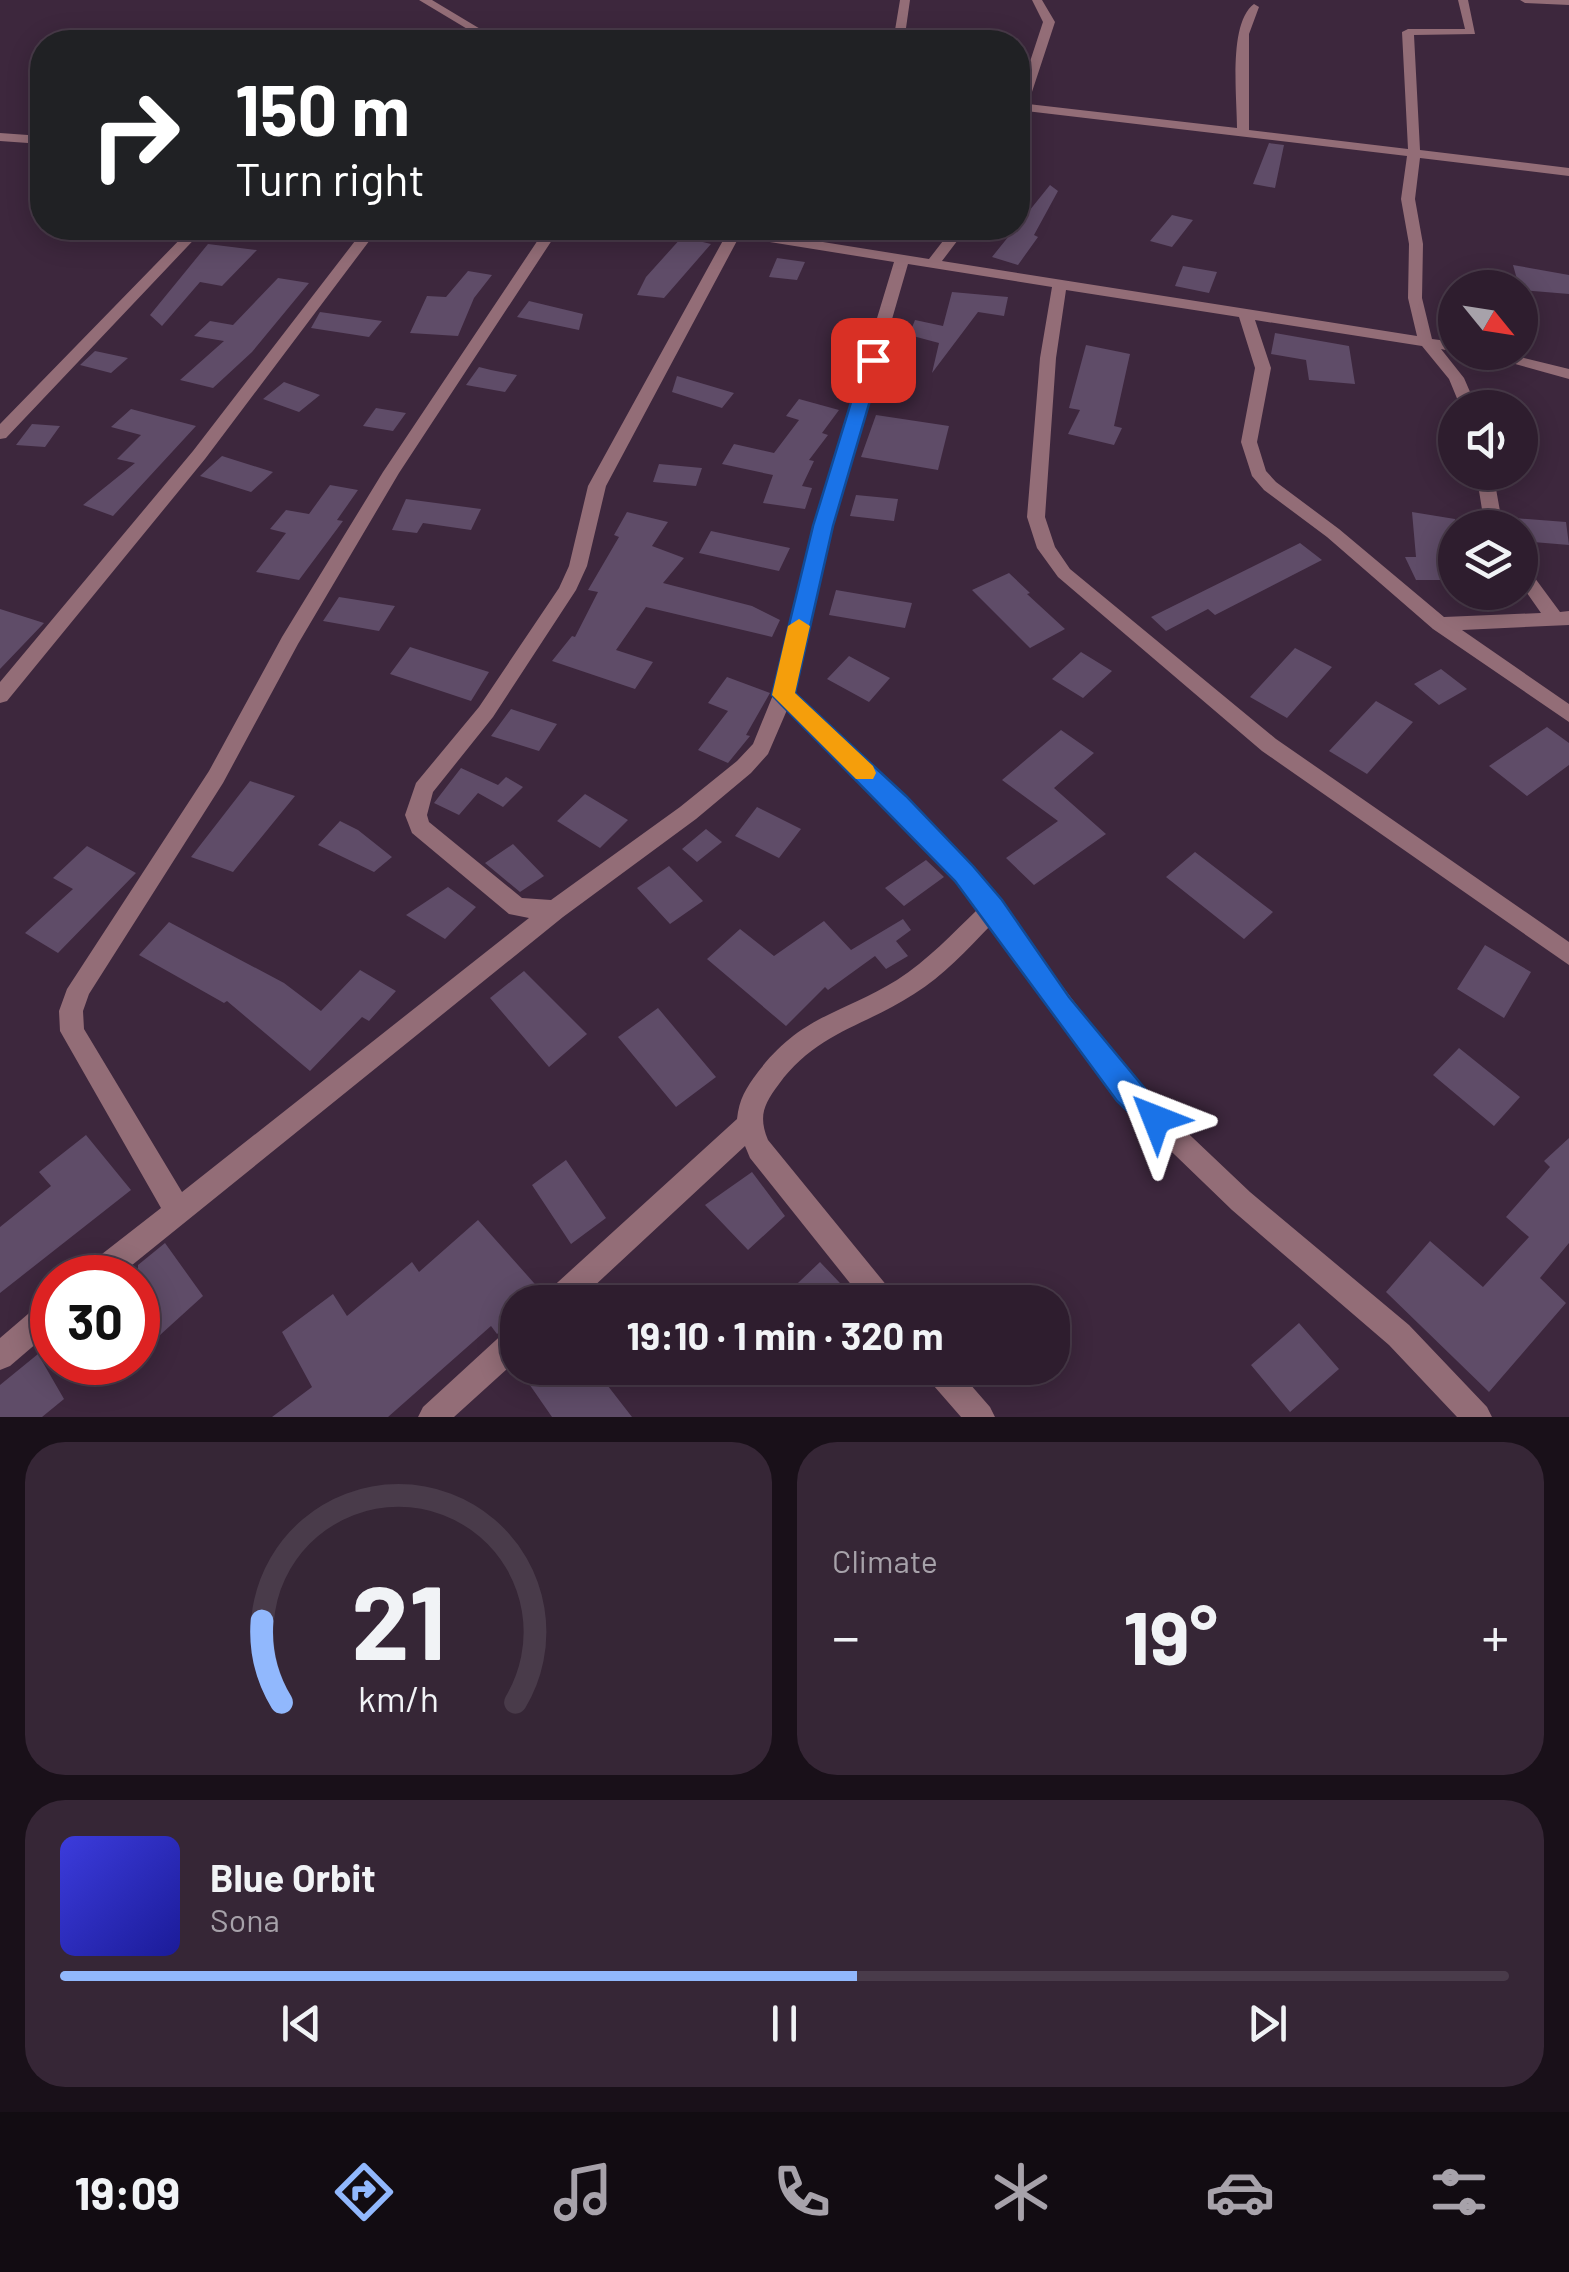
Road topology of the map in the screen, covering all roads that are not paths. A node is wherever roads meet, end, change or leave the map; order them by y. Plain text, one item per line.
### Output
1 (424, 0) edge
2 (905, 0) edge
3 (1037, 0) edge
4 (1463, 0) edge
5 (1525, 0) edge
6 (1569, 2) edge
7 (1254, 7) dead end
8 (475, 30) edge
9 (900, 30) edge
10 (1030, 76) edge
11 (1030, 108) edge
12 (1242, 132) junction
13 (0, 137) edge
14 (30, 139) edge
15 (1414, 152) junction
16 (1569, 172) edge
17 (186, 240) edge
18 (363, 240) edge
19 (545, 240) edge
20 (731, 240) edge
21 (783, 240) edge
22 (951, 240) edge
23 (902, 260) junction
24 (933, 264) junction
25 (1060, 284) junction
26 (1246, 314) junction
27 (1425, 340) junction
28 (1438, 343) edge
29 (1538, 366) edge
30 (1569, 374) edge
31 (1461, 390) edge
32 (0, 434) edge
33 (1538, 591) edge
34 (1562, 618) edge
35 (1440, 624) junction
36 (783, 695) junction
37 (0, 696) edge
38 (1569, 714) edge
39 (993, 908) junction
40 (555, 910) junction
41 (1569, 955) edge
42 (750, 1125) junction
43 (176, 1209) junction
44 (121, 1255) edge
45 (576, 1285) edge
46 (868, 1285) edge
47 (30, 1331) edge
48 (0, 1356) edge
49 (500, 1356) edge
50 (952, 1385) edge
51 (433, 1417) edge
52 (980, 1417) edge
53 (1477, 1417) edge

1 - 8 street
2 - 9 street
3 - 10 street
4 - 15 street
5 - 6 street
7 - 12 street
11 - 12 street
12 - 15 street
13 - 14 street
15 - 16 street
15 - 27 street
17 - 32 street
18 - 37 street
19 - 43 street
20 - 40 street
21 - 23 street
22 - 24 street
23 - 24 street
23 - 36 street
24 - 25 street
25 - 26 street
25 - 41 street
26 - 27 street
26 - 35 street
27 - 28 street
27 - 31 street
29 - 30 street
33 - 34 street
34 - 35 street
35 - 38 street
36 - 39 street
36 - 40 street
39 - 42 street
39 - 53 street
40 - 43 street
42 - 45 street
42 - 46 street
43 - 44 street
47 - 48 street
49 - 51 street
50 - 52 street

